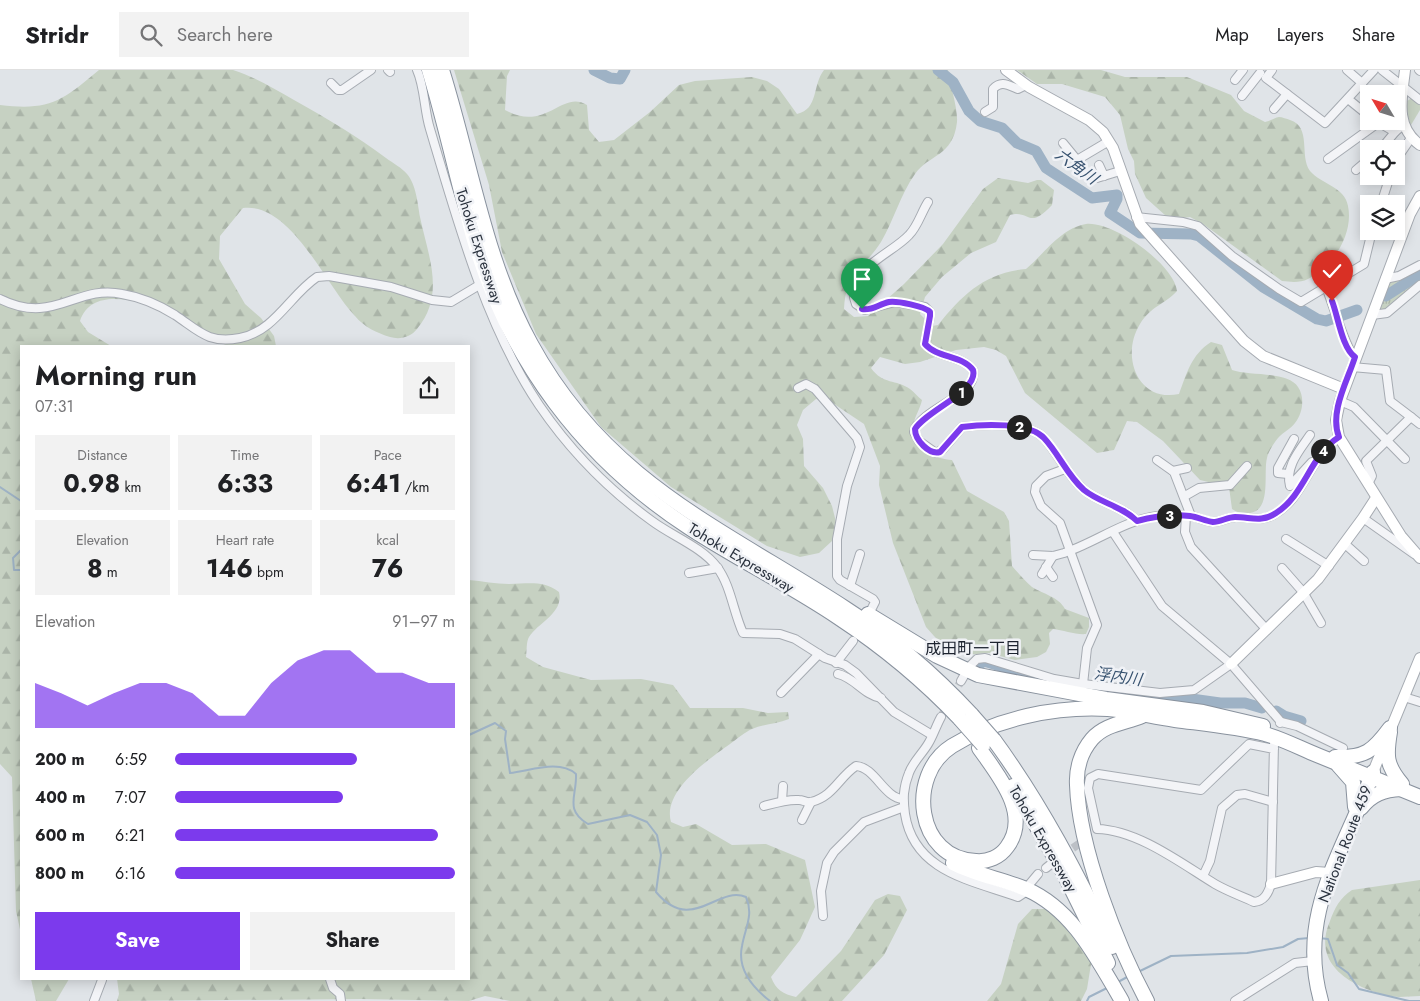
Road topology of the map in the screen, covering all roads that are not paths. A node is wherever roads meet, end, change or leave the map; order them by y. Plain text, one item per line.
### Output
1 (371, 70) edge
2 (417, 70) edge
3 (429, 70) edge
4 (442, 70) edge
5 (1006, 70) edge
6 (1243, 70) edge
7 (1272, 70) edge
8 (1347, 70) edge
9 (1374, 70) edge
10 (1382, 70) edge
11 (1405, 70) edge
12 (1261, 73) edge
13 (1235, 80) dead end
14 (331, 82) dead end
15 (1362, 83) junction
16 (1026, 85) junction
17 (1401, 85) edge
18 (1403, 85) edge
19 (1405, 89) edge
20 (1286, 94) junction
21 (1242, 96) dead end
22 (1348, 99) junction
23 (1420, 100) edge
24 (1360, 109) edge
25 (1274, 110) dead end
26 (985, 112) dead end
27 (1405, 125) edge
28 (1367, 130) edge
29 (1391, 130) edge
30 (1397, 130) edge
31 (1395, 132) junction
32 (1388, 140) edge
33 (1109, 141) junction
34 (1416, 141) edge
35 (1063, 143) dead end
36 (1405, 151) edge
37 (1328, 160) dead end
38 (1099, 164) dead end
39 (1360, 167) edge
40 (1356, 170) dead end
41 (1120, 171) junction
42 (1420, 196) edge
43 (928, 202) dead end
44 (1136, 217) junction
45 (1370, 240) edge
46 (1420, 265) edge
47 (1384, 282) junction
48 (481, 284) junction
49 (1420, 284) edge
50 (1326, 287) junction
51 (0, 300) edge
52 (1372, 315) junction
53 (1354, 362) junction
54 (798, 388) dead end
55 (1344, 390) junction
56 (1340, 401) junction
57 (1411, 417) junction
58 (1420, 424) edge
59 (1310, 435) dead end
60 (1339, 437) junction
61 (1294, 438) dead end
62 (1387, 441) junction
63 (1318, 458) junction
64 (1406, 459) dead end
65 (1157, 460) dead end
66 (1248, 466) dead end
67 (1187, 468) dead end
68 (1065, 470) junction
69 (1173, 471) junction
70 (1288, 474) junction
71 (1094, 484) dead end
72 (1368, 484) junction
73 (1088, 492) junction
74 (1185, 496) junction
75 (1376, 498) junction
76 (1188, 516) junction
77 (1363, 518) junction
78 (1137, 521) junction
79 (718, 532) junction
80 (1113, 532) junction
81 (1286, 539) dead end
82 (1345, 544) junction
83 (1070, 551) junction
84 (860, 554) dead end
85 (1033, 555) dead end
86 (1053, 556) junction
87 (1418, 557) edge
88 (1364, 561) dead end
89 (1329, 566) junction
90 (718, 568) junction
91 (1282, 568) dead end
92 (689, 573) dead end
93 (1053, 577) dead end
94 (850, 586) junction
95 (1304, 592) junction
96 (870, 610) dead end
97 (1322, 623) dead end
98 (1267, 630) junction
99 (853, 641) dead end
100 (819, 654) junction
101 (1420, 658) edge
102 (836, 663) junction
103 (1231, 664) junction
104 (838, 674) dead end
105 (965, 674) tunnel mouth
106 (1083, 684) junction
107 (781, 693) dead end
108 (1404, 697) junction
109 (881, 698) junction
110 (1106, 699) junction
111 (1420, 702) edge
112 (1143, 715) junction
113 (941, 717) tunnel mouth
114 (963, 719) junction
115 (1390, 728) junction
116 (932, 735) junction
117 (985, 744) junction
118 (1337, 755) junction
119 (1372, 774) junction
120 (783, 786) dead end
121 (1402, 787) junction
122 (1420, 792) edge
123 (1420, 797) edge
124 (782, 801) junction
125 (811, 802) junction
126 (1273, 802) junction
127 (904, 803) junction
128 (764, 806) dead end
129 (1354, 818) junction
130 (802, 820) dead end
131 (1097, 829) junction
132 (1090, 836) tunnel mouth
133 (1330, 873) junction
134 (1038, 874) dead end
135 (1203, 876) junction
136 (1272, 884) junction
137 (823, 916) dead end
138 (1313, 961) junction
139 (102, 980) edge
140 (330, 980) edge
141 (94, 1001) edge
142 (341, 1001) edge
143 (1122, 1001) edge
144 (1128, 1001) edge
145 (1140, 1001) edge
146 (1147, 1001) edge
147 (1235, 1001) edge
148 (1321, 1001) edge

1 - 14 street
2 - 48 street
3 - 114 highway, Tohoku Expressway
4 - 79 highway, Tohoku Expressway
5 - 16 street
6 - 13 street
7 - 12 street
8 - 15 street
9 - 15 street
10 - 17 street
11 - 18 street
12 - 20 street
12 - 21 street
15 - 22 street
16 - 26 street
16 - 33 street
19 - 23 street
20 - 22 street
20 - 25 street
22 - 24 street
27 - 34 street
28 - 37 street
29 - 31 street
30 - 31 street
31 - 32 street
33 - 35 street
33 - 41 street
34 - 36 street
38 - 41 street
39 - 40 street
41 - 44 street
42 - 47 street
43 - 68 street
44 - 50 street
44 - 55 street
45 - 50 street
46 - 47 street
47 - 52 street
48 - 51 street
48 - 90 street
49 - 52 street
50 - 53 street
52 - 53 street
53 - 55 street
53 - 57 street
54 - 94 street
55 - 56 street
56 - 60 street
56 - 62 street
57 - 58 street
57 - 62 street
59 - 70 street
60 - 63 street
60 - 72 street
61 - 70 street
62 - 64 street
62 - 72 street
63 - 70 street
63 - 76 street
65 - 69 street
66 - 74 street
67 - 69 street
68 - 73 street
68 - 83 street
69 - 74 street
71 - 73 street
72 - 75 street
73 - 78 street
74 - 76 street
75 - 77 street
75 - 87 street
76 - 78 street
76 - 98 street
77 - 82 street
77 - 87 street
78 - 80 street
79 - 110 highway
79 - 114 highway, Tohoku Expressway
80 - 83 street
80 - 103 street
81 - 89 street
82 - 88 street
82 - 89 street
83 - 86 street
83 - 106 street
84 - 94 street
85 - 86 street
86 - 93 street
89 - 95 street
90 - 92 street
90 - 100 street
91 - 95 street
94 - 96 street
95 - 97 street
95 - 98 street
98 - 103 street
99 - 102 street
100 - 102 street
100 - 107 street
101 - 108 street
102 - 109 street
103 - 106 street
103 - 118 street
104 - 109 street
105 - 106 street
108 - 111 street
108 - 115 street
109 - 116 street
110 - 118 highway
110 - 143 highway
112 - 117 highway
112 - 118 highway
112 - 146 highway
113 - 116 street
114 - 117 highway, Tohoku Expressway, bridge
115 - 118 highway
115 - 119 street
115 - 121 highway
116 - 127 street
117 - 144 highway, Tohoku Expressway
117 - 145 highway, Tohoku Expressway
118 - 119 highway
118 - 129 highway
119 - 121 highway, National Route 459
119 - 129 highway, National Route 459
120 - 124 street
121 - 122 highway, National Route 459
121 - 123 highway, National Route 459
121 - 129 highway
124 - 125 street
124 - 128 street
125 - 127 street
125 - 130 street
126 - 131 street
126 - 135 street
126 - 136 street
127 - 134 street
127 - 137 street
129 - 133 highway, National Route 459
131 - 132 street
131 - 135 street
133 - 136 street
133 - 138 highway, National Route 459
135 - 136 street
138 - 147 street
138 - 148 highway, National Route 459
139 - 141 street
140 - 142 street

